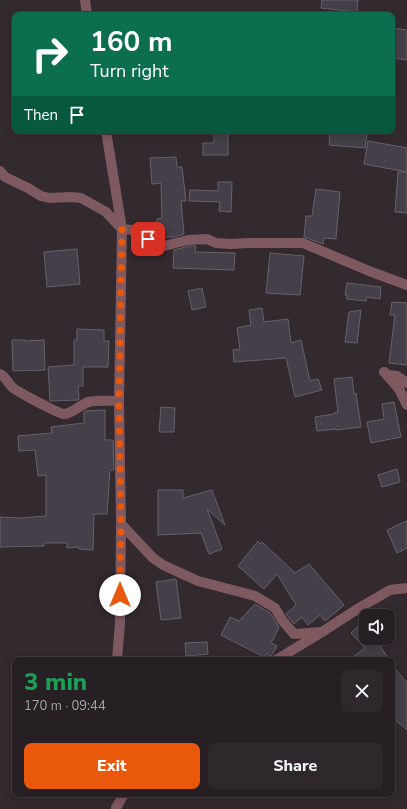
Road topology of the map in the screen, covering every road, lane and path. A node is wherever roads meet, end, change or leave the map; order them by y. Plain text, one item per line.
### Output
1 (85, 0) edge
2 (87, 12) edge
3 (106, 134) edge
4 (0, 171) edge
5 (122, 229) junction
6 (407, 285) edge
7 (0, 374) edge
8 (407, 383) edge
9 (119, 401) junction
10 (407, 405) edge
11 (121, 524) junction
12 (407, 588) edge
13 (322, 632) junction
14 (117, 657) edge
15 (281, 657) edge
16 (115, 797) edge
17 (122, 797) edge
18 (116, 809) edge

1 - 2 street
3 - 5 street
4 - 5 street
5 - 6 street
5 - 9 street
7 - 9 street
8 - 10 street
9 - 11 street
11 - 13 street
11 - 14 street
12 - 13 street
13 - 15 street
16 - 18 street
17 - 18 street

